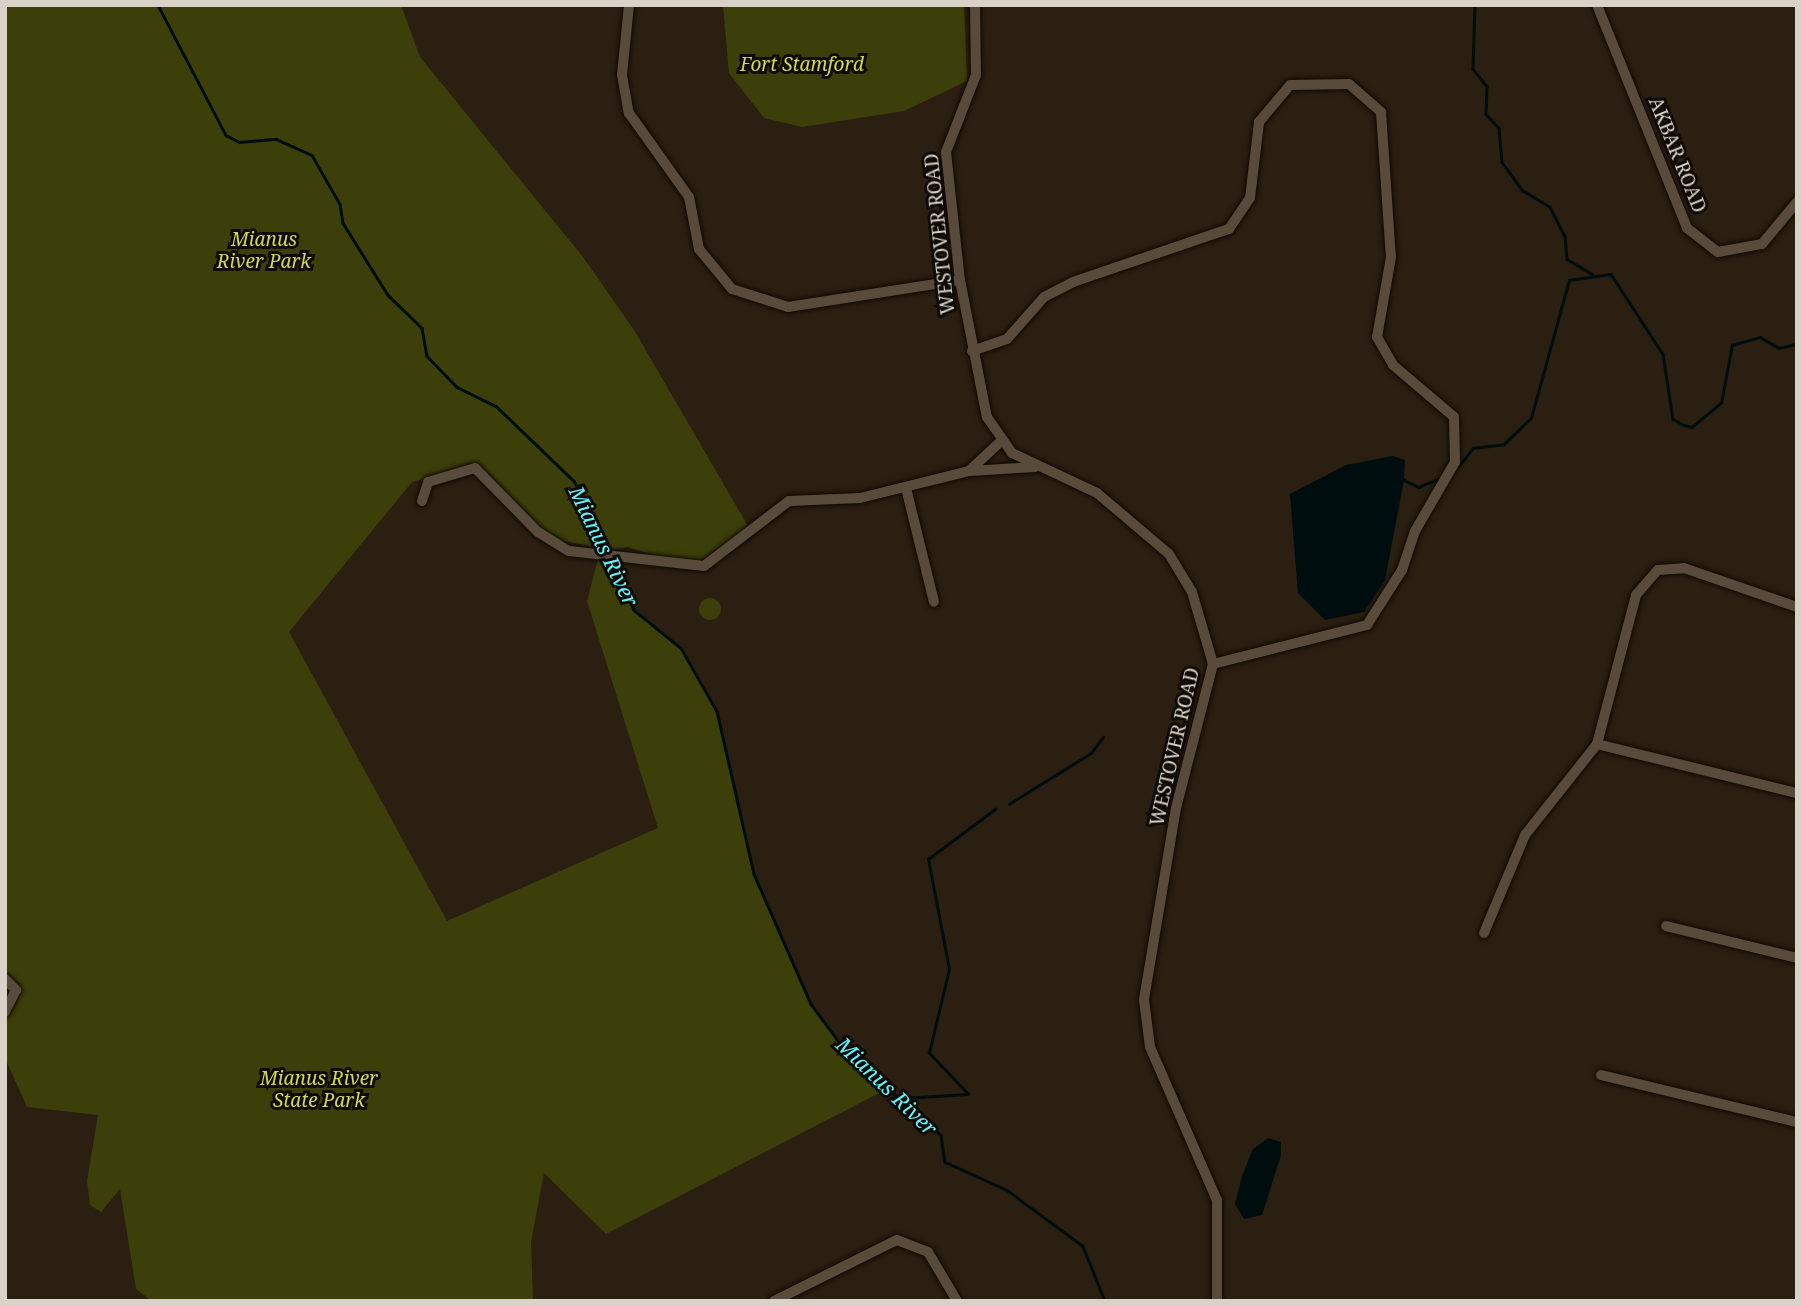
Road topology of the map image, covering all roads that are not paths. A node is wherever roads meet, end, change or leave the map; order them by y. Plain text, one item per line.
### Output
1 (629, 5) edge
2 (975, 5) edge
3 (1597, 5) edge
4 (1797, 202) edge
5 (960, 280) junction
6 (972, 351) junction
7 (1000, 442) junction
8 (1036, 466) junction
9 (969, 471) junction
10 (906, 488) junction
11 (422, 501) dead end
12 (934, 602) dead end
13 (1797, 607) edge
14 (1213, 664) junction
15 (1597, 744) junction
16 (1797, 793) edge
17 (1666, 926) dead end
18 (1484, 933) dead end
19 (1797, 958) edge
20 (5, 979) edge
21 (5, 1012) edge
22 (1601, 1075) dead end
23 (1797, 1122) edge
24 (775, 1301) edge
25 (957, 1301) edge
26 (1217, 1301) edge

1 - 5 street
2 - 5 street, WESTOVER ROAD
3 - 4 street, AKBAR ROAD
5 - 6 street, WESTOVER ROAD
6 - 7 street, WESTOVER ROAD
6 - 14 street
7 - 8 street, WESTOVER ROAD
7 - 9 street
8 - 9 street
8 - 14 street, WESTOVER ROAD
9 - 10 street
10 - 11 street
10 - 12 street
13 - 15 street
14 - 26 street, WESTOVER ROAD
15 - 16 street
15 - 18 street
17 - 19 street
20 - 21 street
22 - 23 street
24 - 25 street

